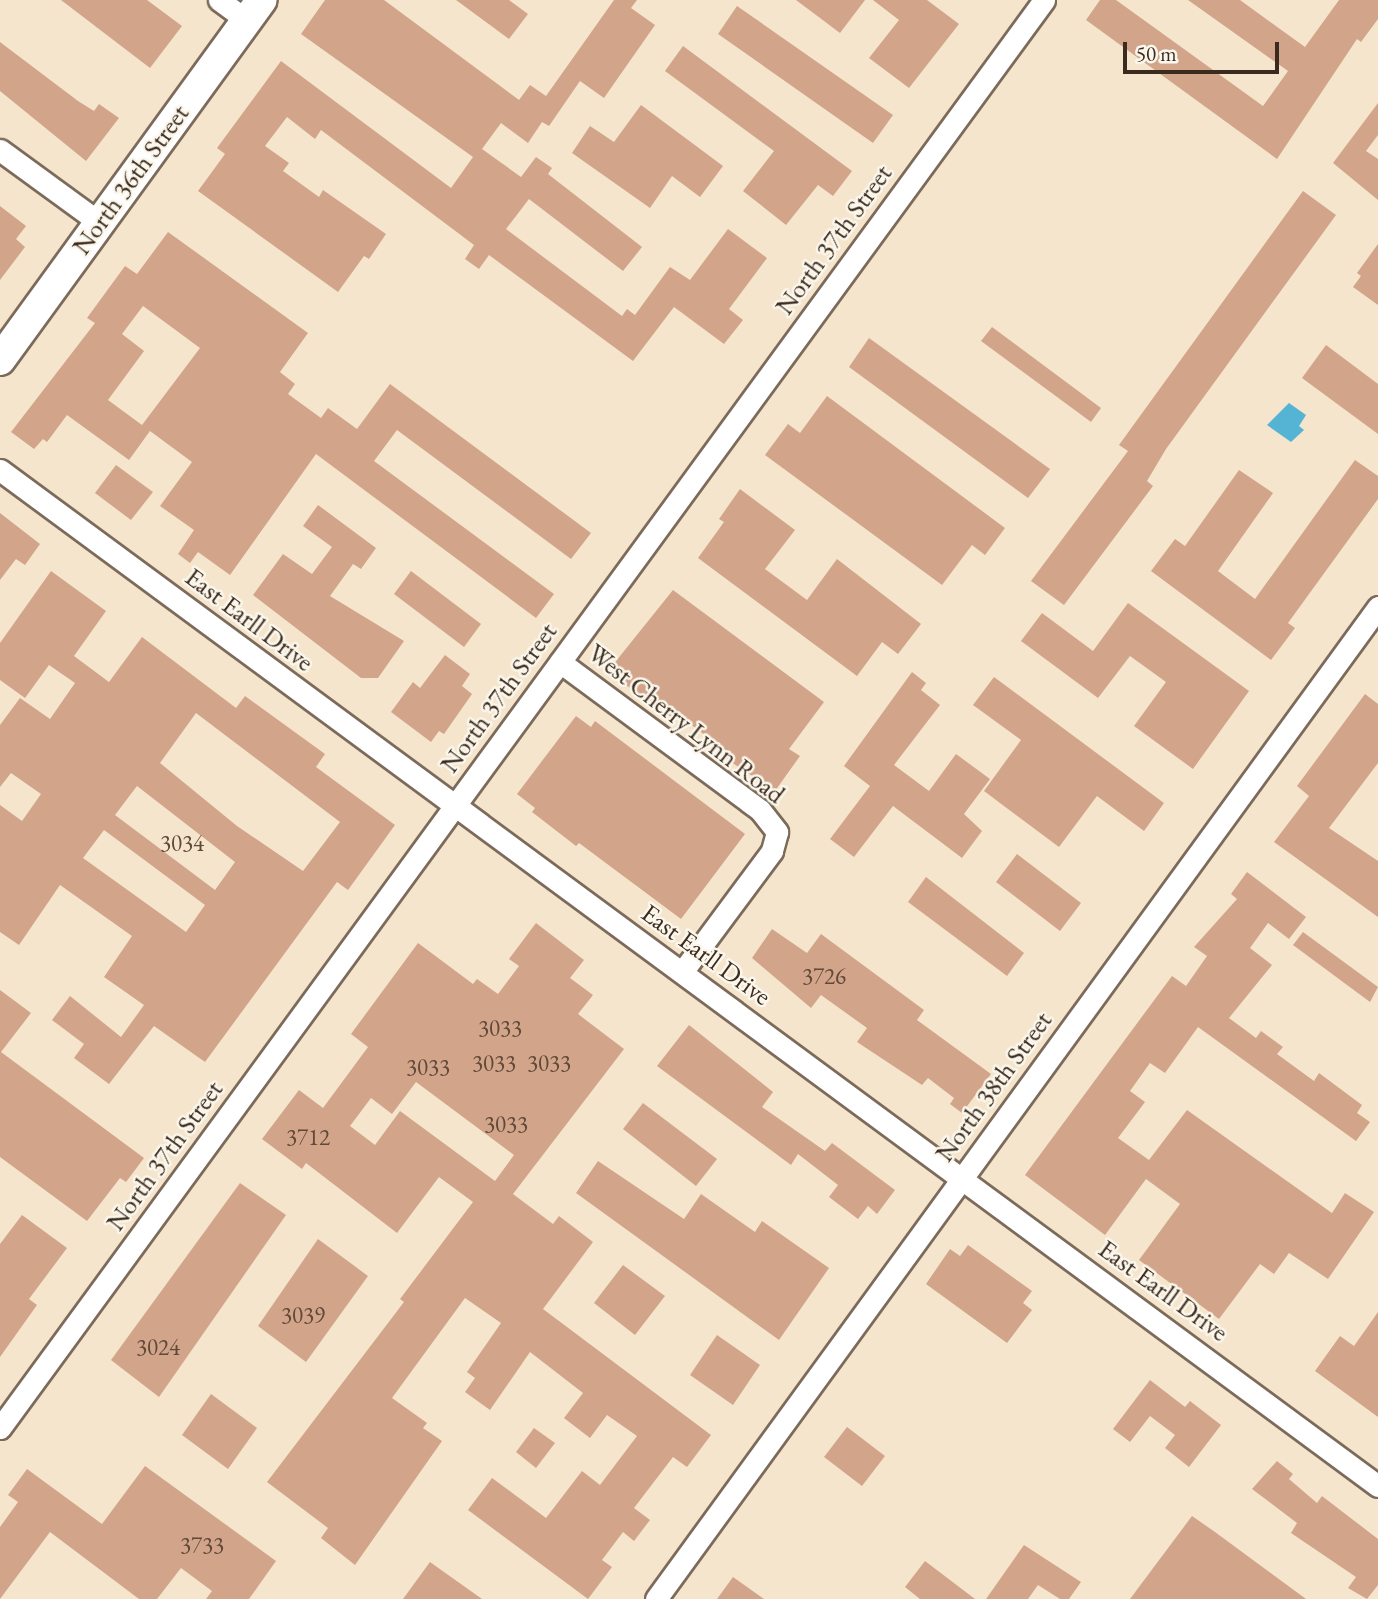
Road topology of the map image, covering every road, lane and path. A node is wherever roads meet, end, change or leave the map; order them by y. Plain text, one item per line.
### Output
1 (219, 0) edge
2 (1044, 0) edge
3 (255, 10) edge
4 (0, 150) edge
5 (100, 223) junction
6 (0, 360) edge
7 (0, 470) edge
8 (1378, 607) edge
9 (560, 662) junction
10 (454, 807) junction
11 (682, 972) junction
12 (963, 1177) junction
13 (0, 1428) edge
14 (1378, 1486) edge
15 (656, 1599) edge

1 - 3 street
2 - 9 street, North 37th Street
3 - 5 main road, North 36th Street
4 - 5 street
5 - 6 main road, North 36th Street
7 - 10 street, East Earll Drive
8 - 12 street, North 38th Street
9 - 10 street, North 37th Street
9 - 11 street, West Cherry Lynn Road
10 - 11 street, East Earll Drive
10 - 13 street, North 37th Street
11 - 12 street, East Earll Drive
12 - 14 street, East Earll Drive
12 - 15 street, North 38th Street

